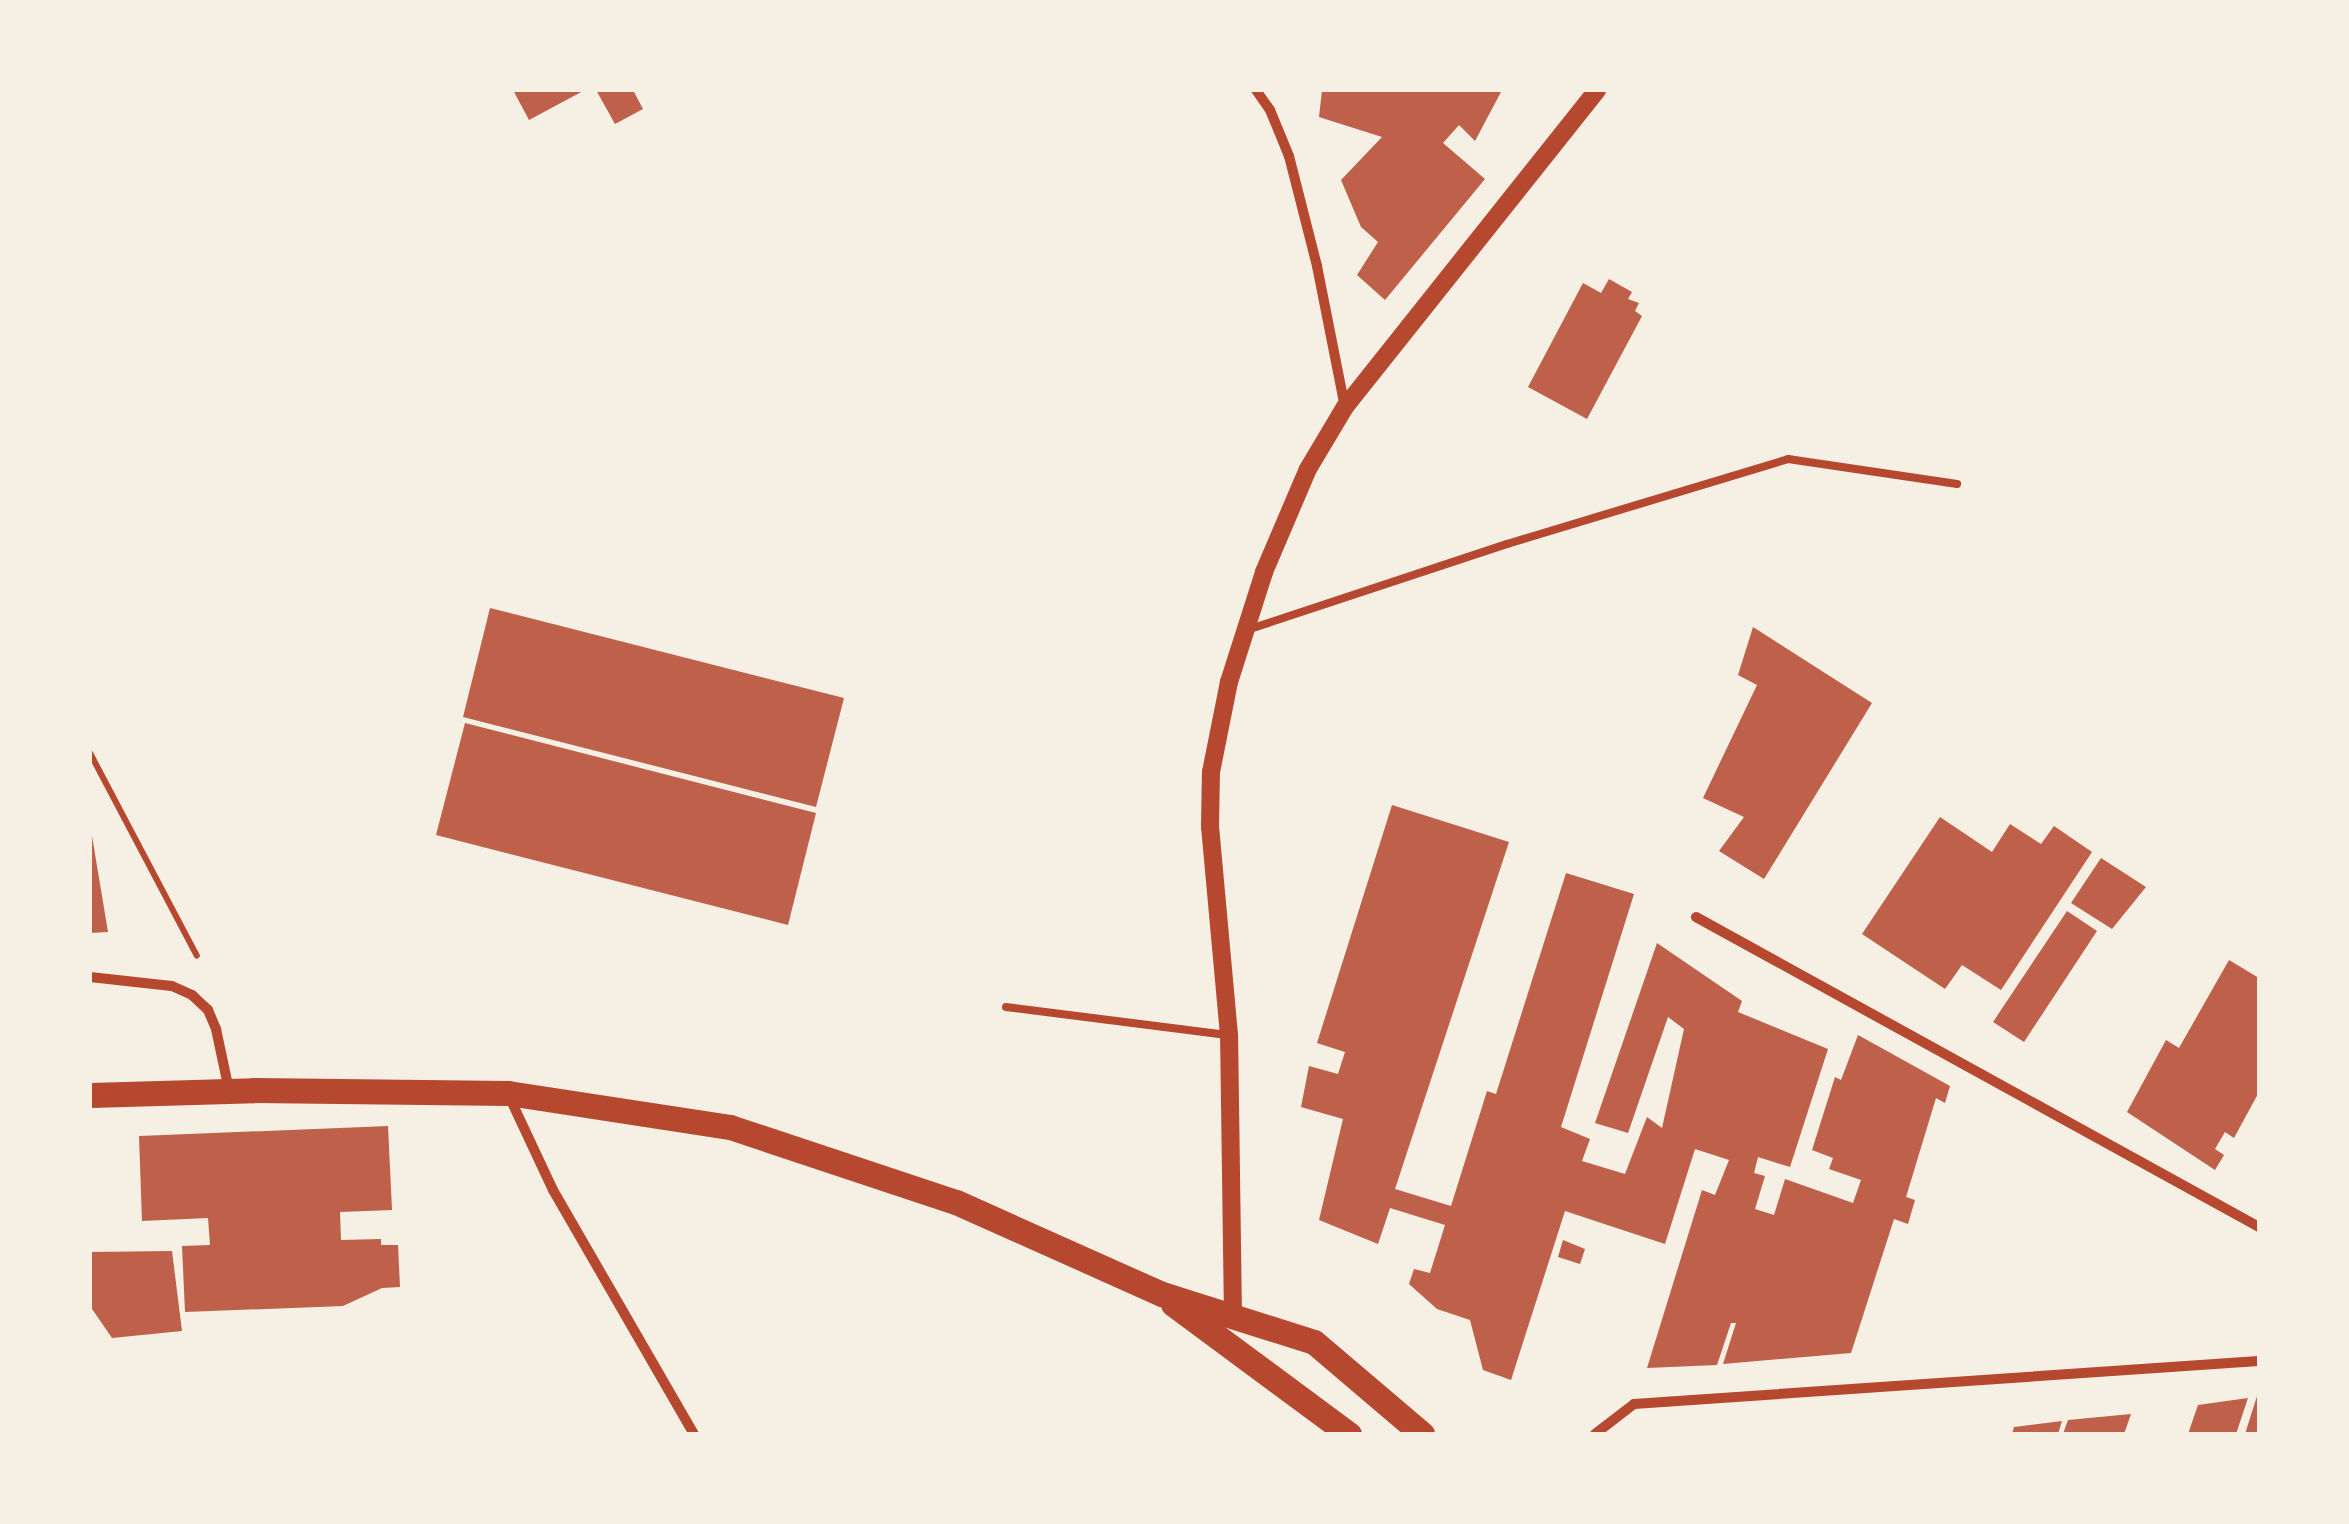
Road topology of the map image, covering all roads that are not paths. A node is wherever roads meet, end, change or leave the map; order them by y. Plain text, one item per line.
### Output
1 (1256, 90) edge
2 (1597, 90) edge
3 (1345, 407) junction
4 (1957, 484) dead end
5 (1244, 631) junction
6 (1696, 917) dead end
7 (90, 978) edge
8 (1006, 1008) dead end
9 (1229, 1035) junction
10 (230, 1090) junction
11 (508, 1093) junction
12 (90, 1095) edge
13 (2259, 1227) edge
14 (1162, 1294) junction
15 (1233, 1317) junction
16 (2259, 1361) edge
17 (694, 1434) edge
18 (1349, 1434) edge
19 (1422, 1434) edge
20 (1595, 1434) edge

1 - 3 street
2 - 3 street
3 - 5 street
4 - 5 lane
5 - 9 street
6 - 13 street
7 - 10 street
8 - 9 lane
9 - 15 street
10 - 11 main road
10 - 12 main road
11 - 14 main road
11 - 17 street
14 - 15 main road
14 - 18 main road
15 - 19 main road
16 - 20 street

